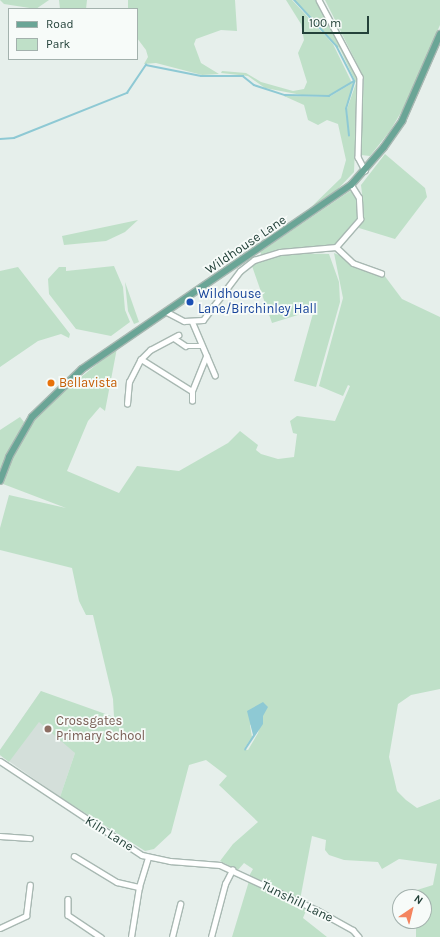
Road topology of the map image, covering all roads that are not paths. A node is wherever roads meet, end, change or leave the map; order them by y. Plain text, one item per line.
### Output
1 (319, 0) edge
2 (440, 34) edge
3 (365, 170) junction
4 (351, 185) junction
5 (336, 248) junction
6 (381, 273) dead end
7 (167, 312) junction
8 (192, 321) junction
9 (202, 346) junction
10 (206, 356) junction
11 (141, 359) junction
12 (215, 375) dead end
13 (192, 390) junction
14 (192, 401) dead end
15 (127, 404) dead end
16 (0, 481) edge
17 (0, 761) edge
18 (0, 836) edge
19 (30, 838) dead end
20 (75, 858) dead end
21 (148, 858) junction
22 (232, 870) junction
23 (30, 885) dead end
24 (139, 887) junction
25 (68, 900) dead end
26 (180, 904) dead end
27 (0, 928) edge
28 (101, 937) edge
29 (131, 937) edge
30 (172, 937) edge
31 (211, 937) edge
32 (360, 937) edge

1 - 3 street
2 - 3 main road, Wildhouse Lane
3 - 4 main road, Wildhouse Lane
4 - 5 street
4 - 7 main road, Wildhouse Lane
5 - 6 street
5 - 8 street
7 - 8 street
7 - 16 main road, Wildhouse Lane
8 - 9 street
9 - 10 street
9 - 11 street
10 - 12 street
10 - 13 street
11 - 13 street
11 - 15 street
13 - 14 street
17 - 21 street, Kiln Lane
18 - 19 street
20 - 24 street
21 - 22 street, Kiln Lane
21 - 24 street
22 - 31 street
22 - 32 street, Tunshill Lane
23 - 27 street
24 - 29 street
25 - 28 street
26 - 30 street

